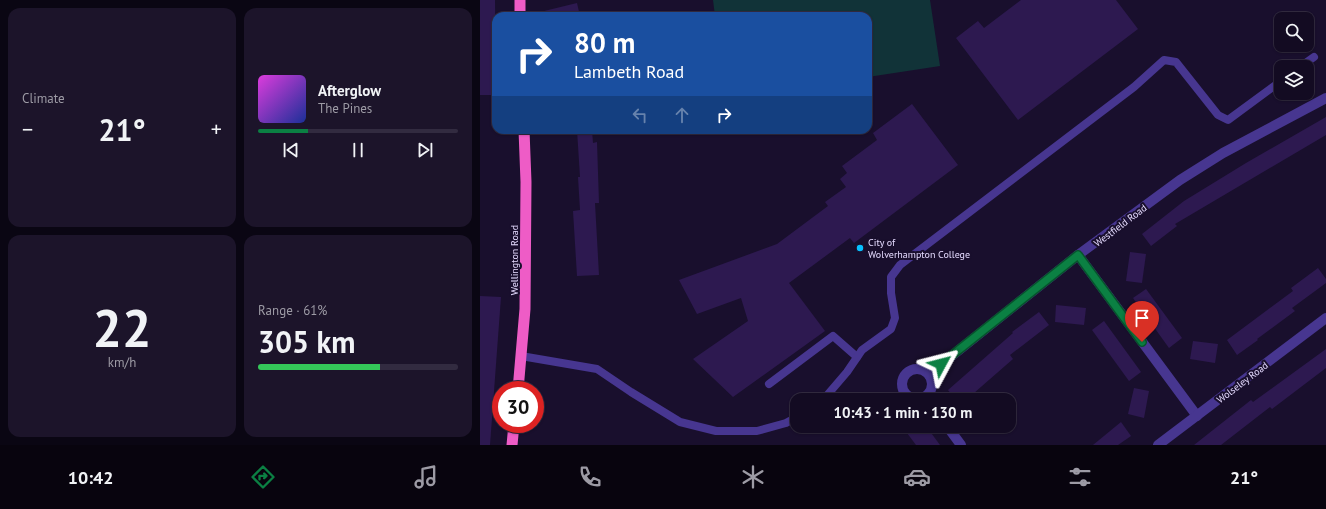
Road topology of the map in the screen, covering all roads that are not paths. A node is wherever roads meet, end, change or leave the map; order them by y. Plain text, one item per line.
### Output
1 (520, 0) edge
2 (520, 12) edge
3 (1314, 57) dead end
4 (1310, 60) edge
5 (1274, 86) edge
6 (1326, 98) edge
7 (524, 134) edge
8 (1078, 255) junction
9 (1326, 318) edge
10 (522, 356) junction
11 (857, 357) junction
12 (929, 374) junction
13 (519, 381) edge
14 (769, 384) dead end
15 (829, 393) edge
16 (905, 393) edge
17 (929, 393) edge
18 (1197, 416) junction
19 (790, 421) edge
20 (513, 433) edge
21 (952, 433) edge
22 (512, 445) edge
23 (961, 445) edge
24 (1158, 445) edge

1 - 2 highway
3 - 4 lane
5 - 11 lane
6 - 8 street, Westfield Road
7 - 10 highway, Wellington Road
8 - 12 street, Westfield Road
8 - 18 street
9 - 18 street, Wolseley Road
10 - 13 highway, Wellington Road
10 - 19 lane
11 - 14 lane
11 - 15 lane
12 - 16 street
12 - 17 street
18 - 24 street, Wolseley Road
20 - 22 highway
21 - 23 street

